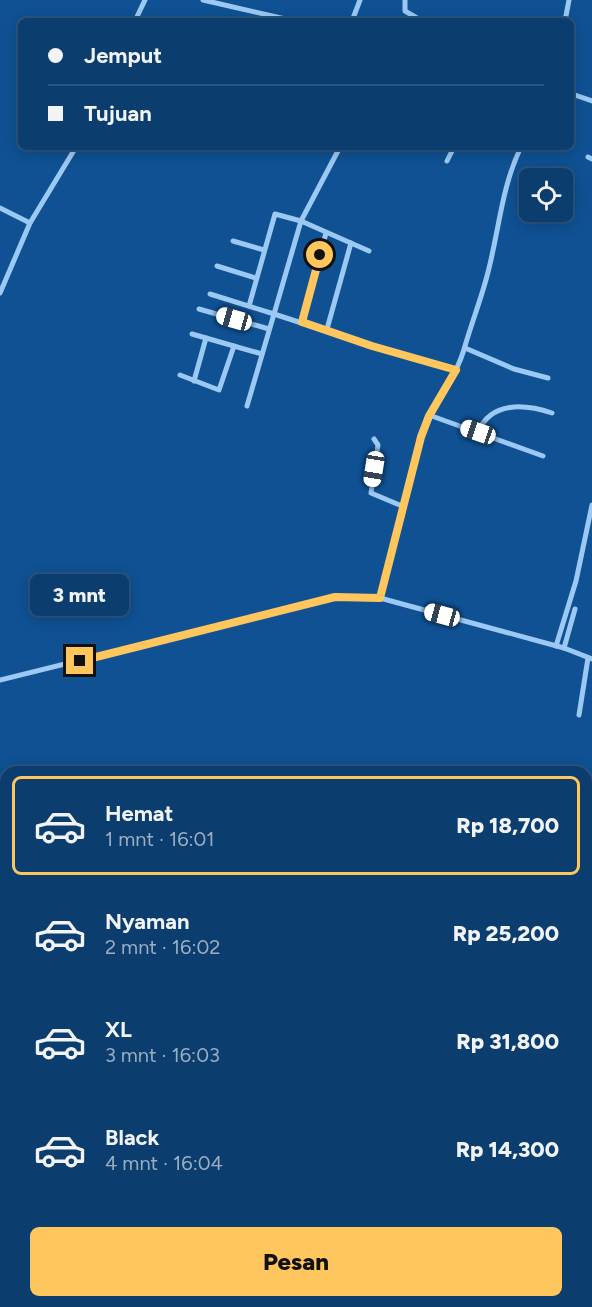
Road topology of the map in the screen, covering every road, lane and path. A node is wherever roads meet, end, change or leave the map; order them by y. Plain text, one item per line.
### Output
1 (145, 0) edge
2 (203, 0) edge
3 (360, 0) edge
4 (405, 0) edge
5 (569, 0) edge
6 (136, 18) edge
7 (281, 18) edge
8 (353, 18) edge
9 (417, 18) edge
10 (565, 18) edge
11 (574, 95) edge
12 (592, 101) edge
13 (74, 150) edge
14 (338, 150) edge
15 (452, 150) edge
16 (518, 150) edge
17 (447, 161) dead end
18 (0, 208) edge
19 (301, 221) junction
20 (30, 223) junction
21 (326, 233) junction
22 (233, 241) dead end
23 (351, 243) junction
24 (264, 250) junction
25 (369, 251) dead end
26 (217, 266) dead end
27 (256, 278) junction
28 (0, 293) edge
29 (210, 294) dead end
30 (249, 306) junction
31 (199, 309) dead end
32 (274, 314) junction
33 (302, 322) junction
34 (269, 329) junction
35 (327, 330) junction
36 (192, 334) dead end
37 (206, 338) junction
38 (234, 346) junction
39 (465, 348) junction
40 (262, 354) junction
41 (456, 370) junction
42 (180, 375) dead end
43 (548, 378) dead end
44 (194, 381) junction
45 (247, 406) dead end
46 (552, 413) dead end
47 (429, 416) junction
48 (478, 432) junction
49 (374, 439) dead end
50 (543, 456) dead end
51 (592, 505) edge
52 (402, 506) junction
53 (380, 598) junction
54 (575, 609) dead end
55 (556, 646) junction
56 (564, 648) junction
57 (590, 659) edge
58 (0, 680) edge
59 (579, 715) dead end

1 - 6 street
2 - 7 street
3 - 8 street
4 - 9 street
5 - 10 street
11 - 12 street
13 - 20 street
14 - 19 street
15 - 17 street
16 - 39 street
18 - 20 street
19 - 21 street
19 - 24 street
19 - 32 street
20 - 28 street
21 - 23 street
21 - 33 street
22 - 24 street
23 - 25 street
23 - 35 street
24 - 27 street
26 - 27 street
27 - 30 street
29 - 30 street
30 - 32 street
31 - 34 street
32 - 33 street
32 - 34 street
33 - 35 street
34 - 40 street
35 - 41 street
36 - 37 street
37 - 38 street
37 - 44 street
38 - 40 street
38 - 44 street
39 - 41 street
39 - 43 street
40 - 45 street
41 - 47 street
42 - 44 street
46 - 48 street
47 - 48 street
47 - 52 street
48 - 50 street
49 - 52 street
51 - 55 street
52 - 53 street
53 - 55 street
53 - 58 street
54 - 56 street
55 - 56 street
56 - 57 street
57 - 59 street

